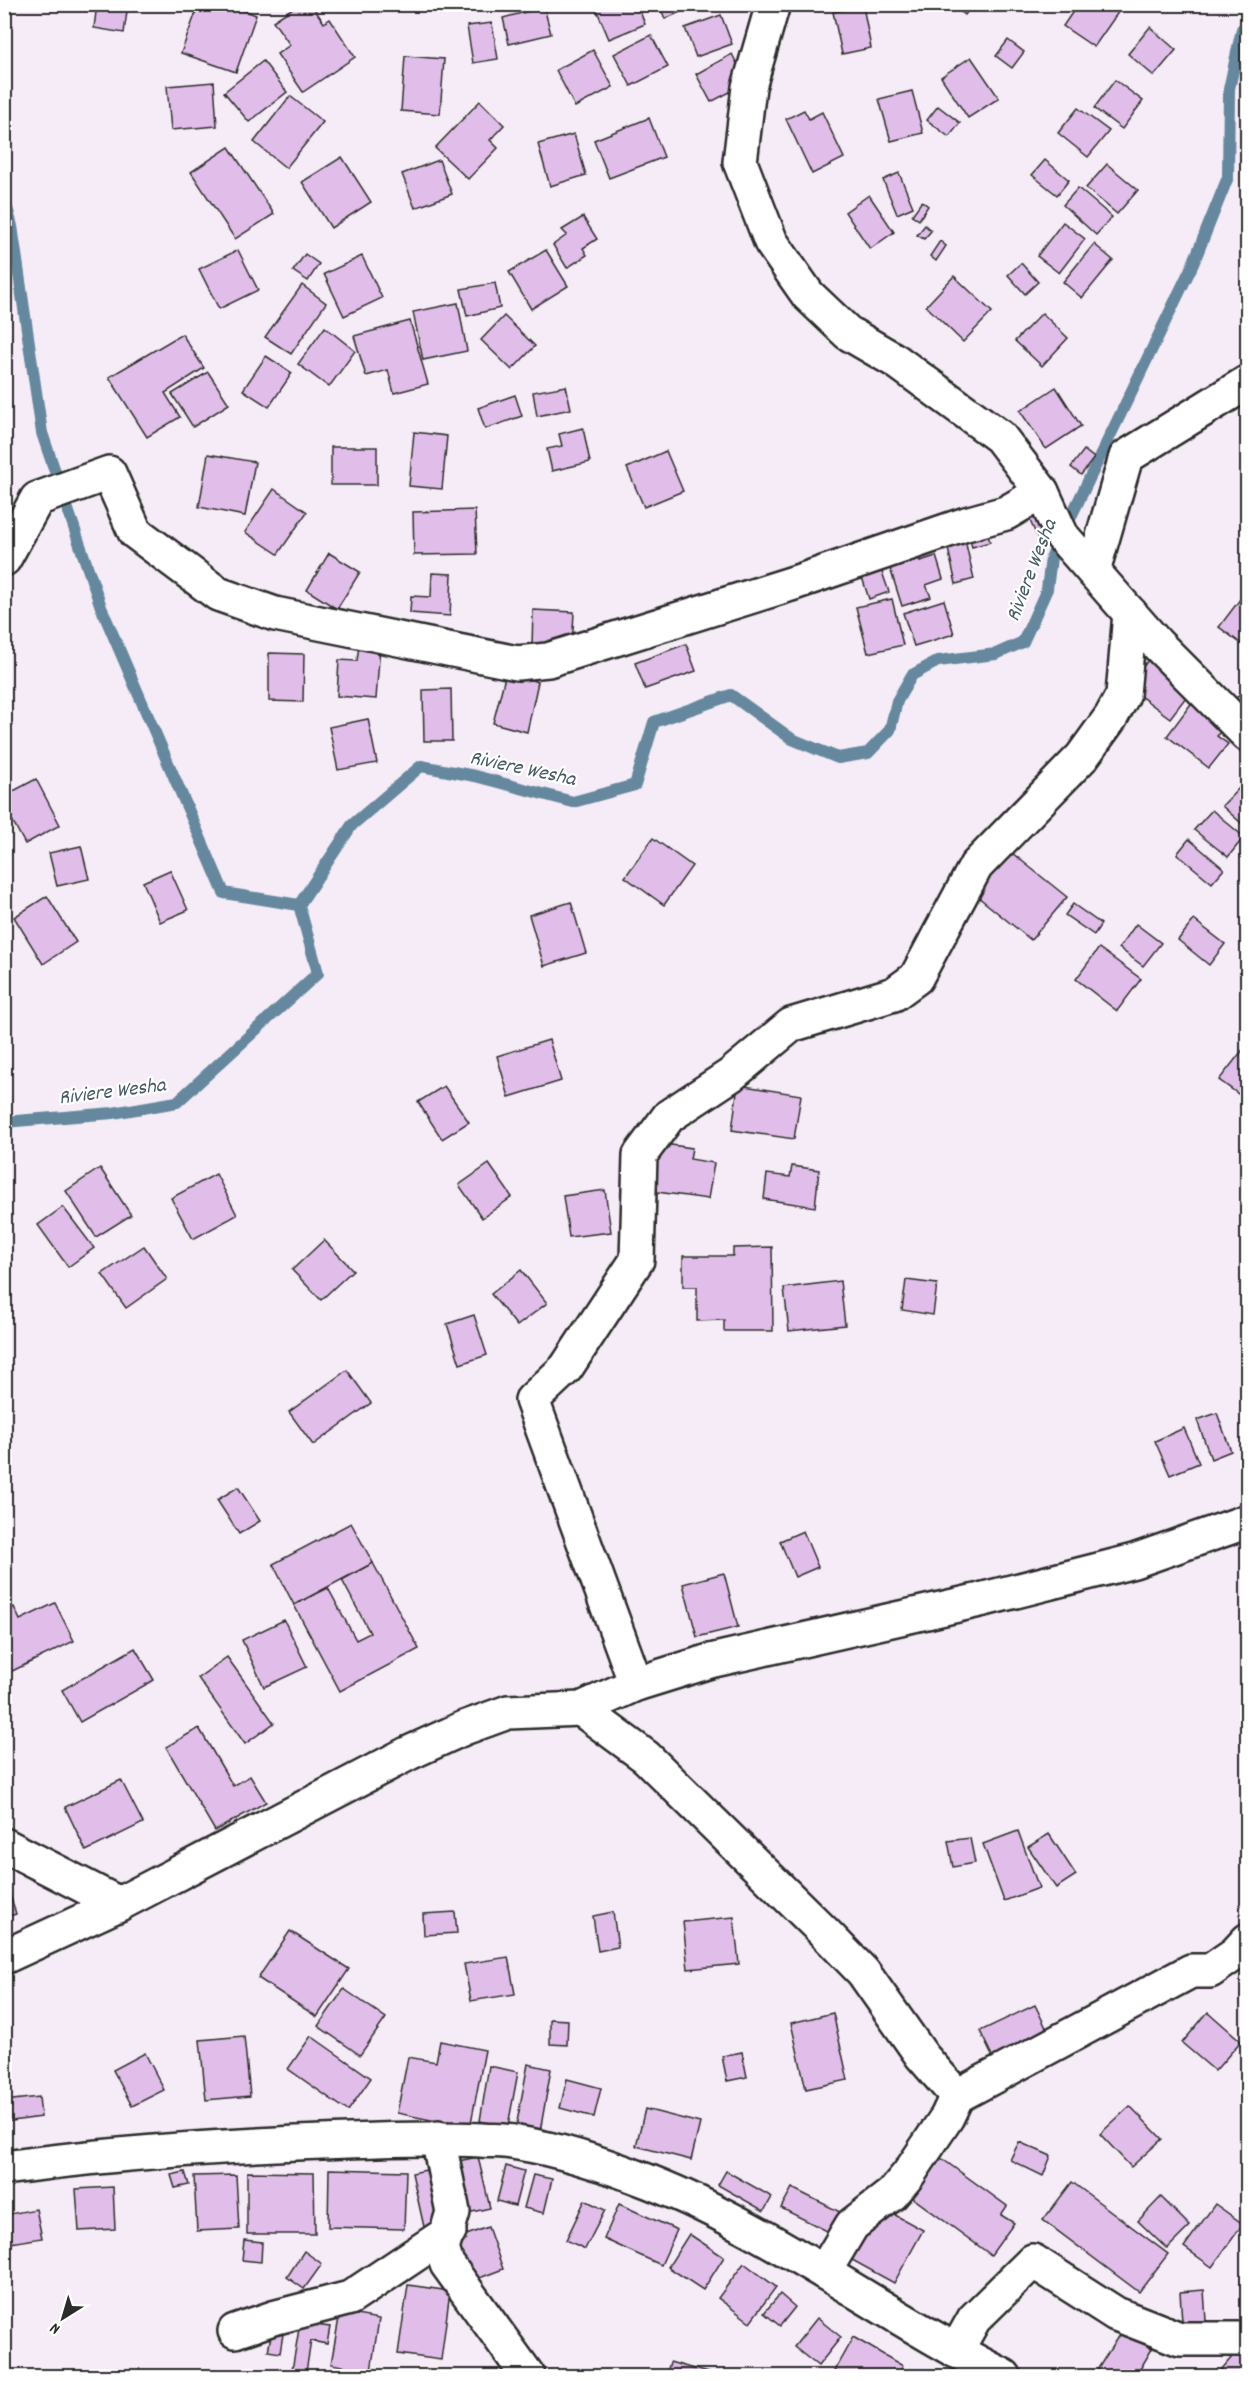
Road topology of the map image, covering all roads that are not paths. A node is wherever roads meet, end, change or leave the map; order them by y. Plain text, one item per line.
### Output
1 (773, 4) edge
2 (1248, 382) edge
3 (1042, 492) junction
4 (4, 559) edge
5 (1093, 571) junction
6 (1130, 613) junction
7 (1248, 735) edge
8 (1248, 1521) edge
9 (636, 1684) junction
10 (581, 1709) junction
11 (4, 1845) edge
12 (119, 1904) junction
13 (1248, 1941) edge
14 (4, 1957) edge
15 (957, 2096) junction
16 (438, 2138) junction
17 (4, 2168) edge
18 (449, 2232) junction
19 (824, 2272) junction
20 (235, 2331) dead end
21 (1248, 2339) edge
22 (956, 2351) junction
23 (528, 2376) edge
24 (1004, 2376) edge

1 - 3 street
2 - 5 street
3 - 4 street
3 - 5 street
5 - 6 street
6 - 7 street
6 - 9 street
8 - 9 street
9 - 10 street
10 - 12 street
10 - 15 street
11 - 12 street
12 - 14 street
13 - 15 street
15 - 19 street
16 - 17 street
16 - 18 street
16 - 19 street
18 - 20 street
18 - 23 street
19 - 22 street
21 - 22 street
22 - 24 street

